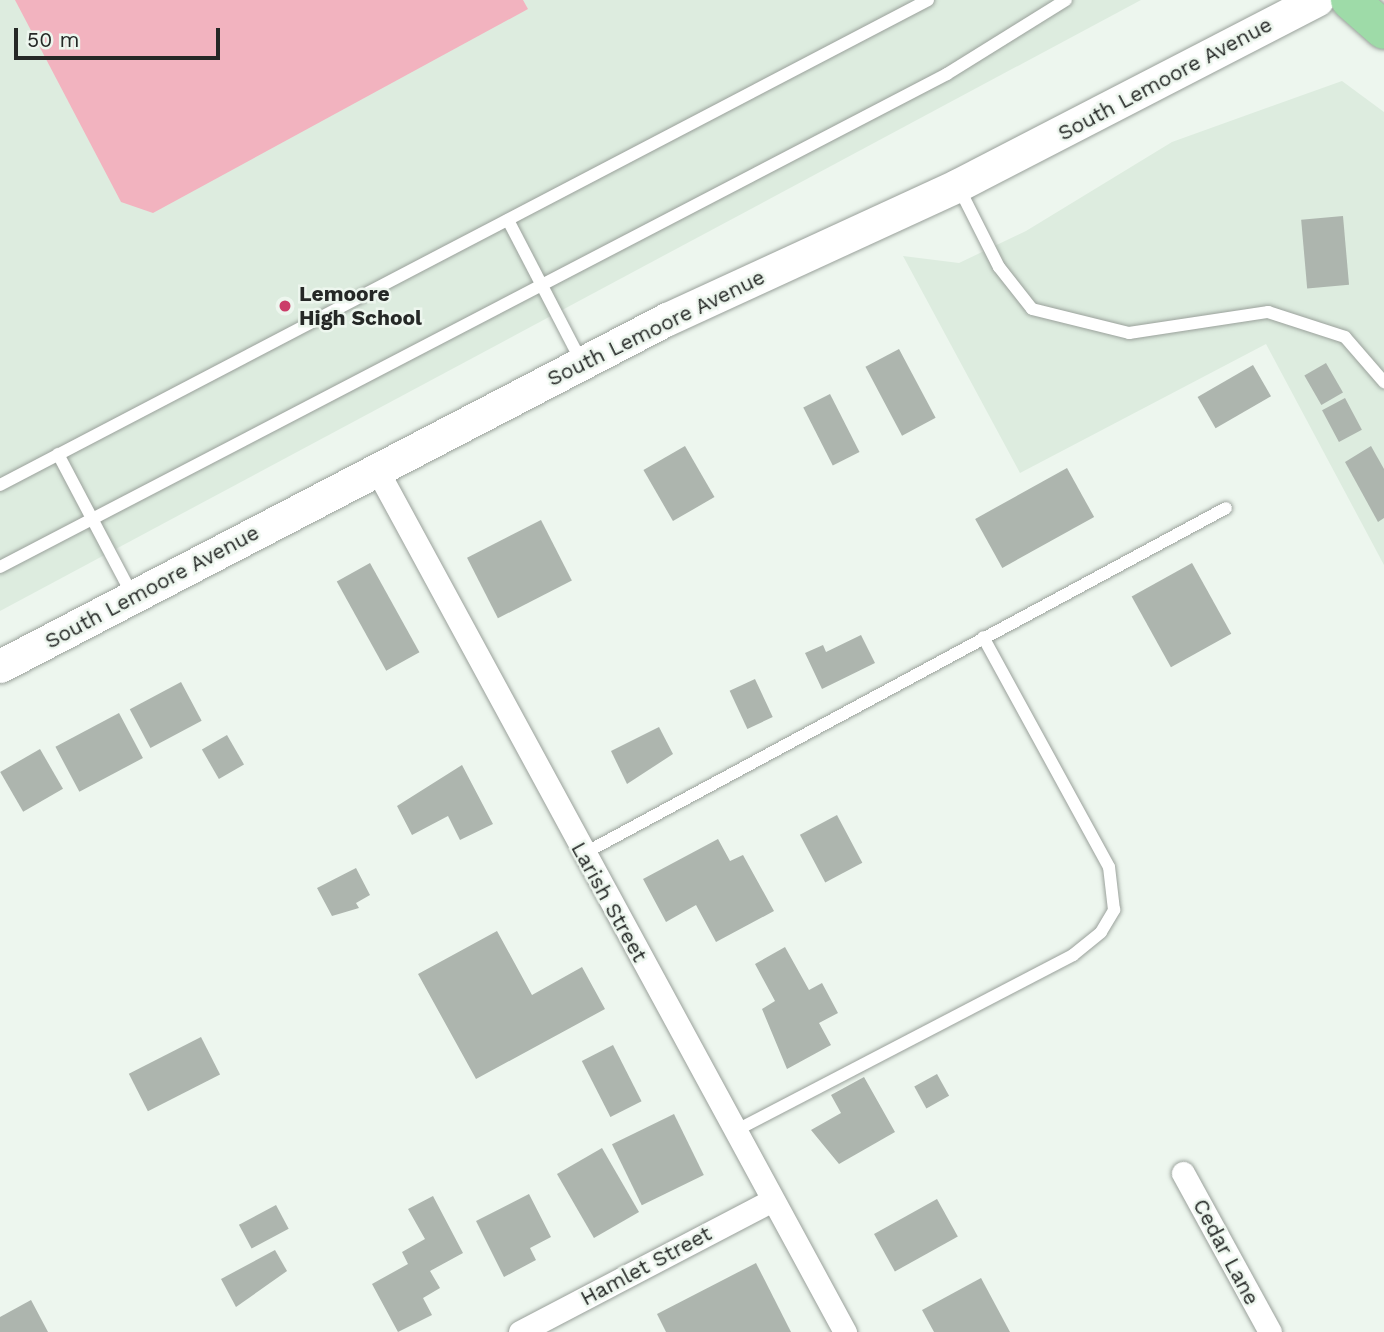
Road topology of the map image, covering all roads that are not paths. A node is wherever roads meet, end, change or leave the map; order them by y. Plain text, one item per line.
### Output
1 (928, 0) edge
2 (1066, 0) edge
3 (1317, 0) edge
4 (1350, 0) edge
5 (1384, 30) edge
6 (958, 185) junction
7 (508, 220) junction
8 (540, 282) junction
9 (582, 363) junction
10 (1384, 382) edge
11 (58, 454) junction
12 (377, 470) junction
13 (0, 485) edge
14 (1226, 508) dead end
15 (90, 518) junction
16 (0, 567) edge
17 (133, 597) junction
18 (983, 636) junction
19 (0, 666) edge
20 (583, 854) junction
21 (735, 1131) junction
22 (1183, 1172) dead end
23 (772, 1200) junction
24 (520, 1332) edge
25 (845, 1332) edge
26 (1269, 1332) edge

1 - 7 lane
2 - 8 lane
3 - 6 main road, South Lemoore Avenue
4 - 5 highway
6 - 9 main road, South Lemoore Avenue
6 - 10 lane
7 - 8 lane
7 - 11 lane
8 - 9 lane
8 - 15 lane
9 - 12 main road, South Lemoore Avenue
11 - 13 lane
11 - 15 lane
12 - 17 main road, South Lemoore Avenue
12 - 20 street, Larish Street
14 - 18 lane
15 - 16 lane
15 - 17 lane
17 - 19 main road, South Lemoore Avenue
18 - 20 lane
18 - 21 lane
20 - 21 street, Larish Street
21 - 23 street, Larish Street
22 - 26 street, Cedar Lane
23 - 24 street, Hamlet Street
23 - 25 street, Larish Street

